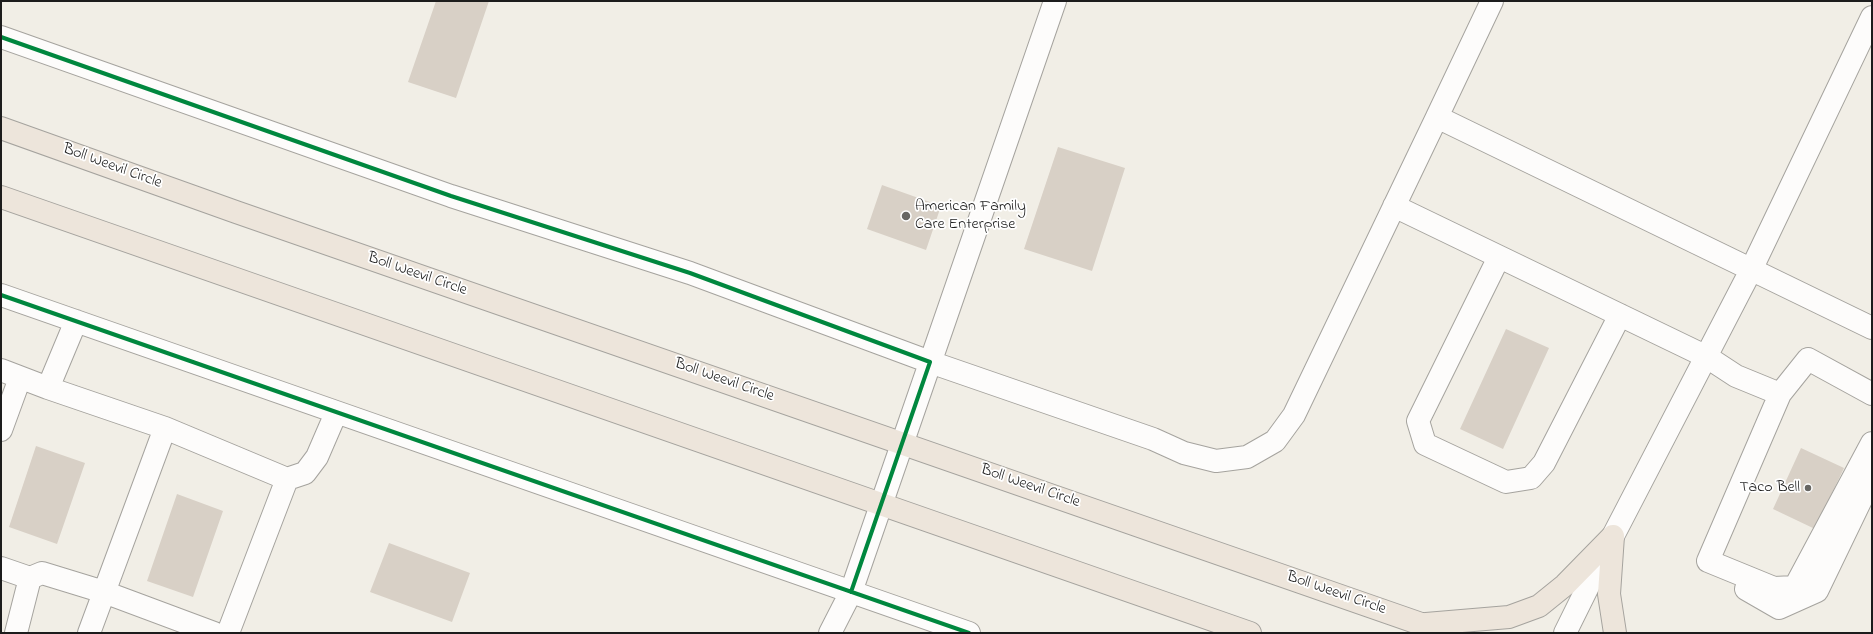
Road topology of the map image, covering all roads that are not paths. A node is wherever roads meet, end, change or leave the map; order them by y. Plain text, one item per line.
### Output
1 (1055, 1) edge
2 (1492, 1) edge
3 (1872, 16) edge
4 (1, 37) edge
5 (1437, 117) junction
6 (1, 128) edge
7 (1, 197) edge
8 (1394, 206) junction
9 (1499, 257) junction
10 (1751, 270) junction
11 (1, 294) edge
12 (1620, 315) junction
13 (76, 321) junction
14 (1872, 328) edge
15 (1707, 357) junction
16 (930, 362) junction
17 (11, 374) edge
18 (48, 388) junction
19 (1780, 394) junction
20 (1872, 394) edge
21 (336, 413) junction
22 (165, 428) junction
23 (1, 430) edge
24 (901, 443) junction
25 (1872, 443) edge
26 (1872, 477) edge
27 (287, 479) junction
28 (881, 504) junction
29 (1613, 536) junction
30 (1708, 561) junction
31 (1, 568) edge
32 (30, 578) junction
33 (104, 592) junction
34 (851, 592) junction
35 (1421, 624) junction
36 (16, 633) edge
37 (89, 633) edge
38 (214, 633) edge
39 (228, 633) edge
40 (830, 633) edge
41 (969, 633) edge
42 (1250, 633) edge
43 (1447, 633) edge
44 (1565, 633) edge
45 (1615, 633) edge

1 - 16 street
2 - 5 street
3 - 10 street
4 - 16 street
5 - 8 street
5 - 10 street
6 - 24 highway, Boll Weevil Circle
7 - 28 highway
8 - 9 street
8 - 16 street
9 - 12 street
9 - 12 street
10 - 14 street
10 - 15 street
11 - 13 street
12 - 15 street
13 - 18 street
13 - 21 street
15 - 19 street
15 - 29 street
16 - 24 street
17 - 18 street
17 - 23 street
18 - 22 street
19 - 20 street
19 - 30 street
21 - 27 street
21 - 34 street
22 - 27 street
22 - 33 street
24 - 28 street
24 - 35 highway, Boll Weevil Circle
25 - 30 street
26 - 30 street
27 - 39 street
28 - 34 street
28 - 42 highway
29 - 35 highway
29 - 44 street
29 - 45 highway
31 - 32 street
32 - 33 street
32 - 36 street
33 - 37 street
33 - 38 street
34 - 40 street
34 - 41 street
35 - 43 highway, Boll Weevil Circle

